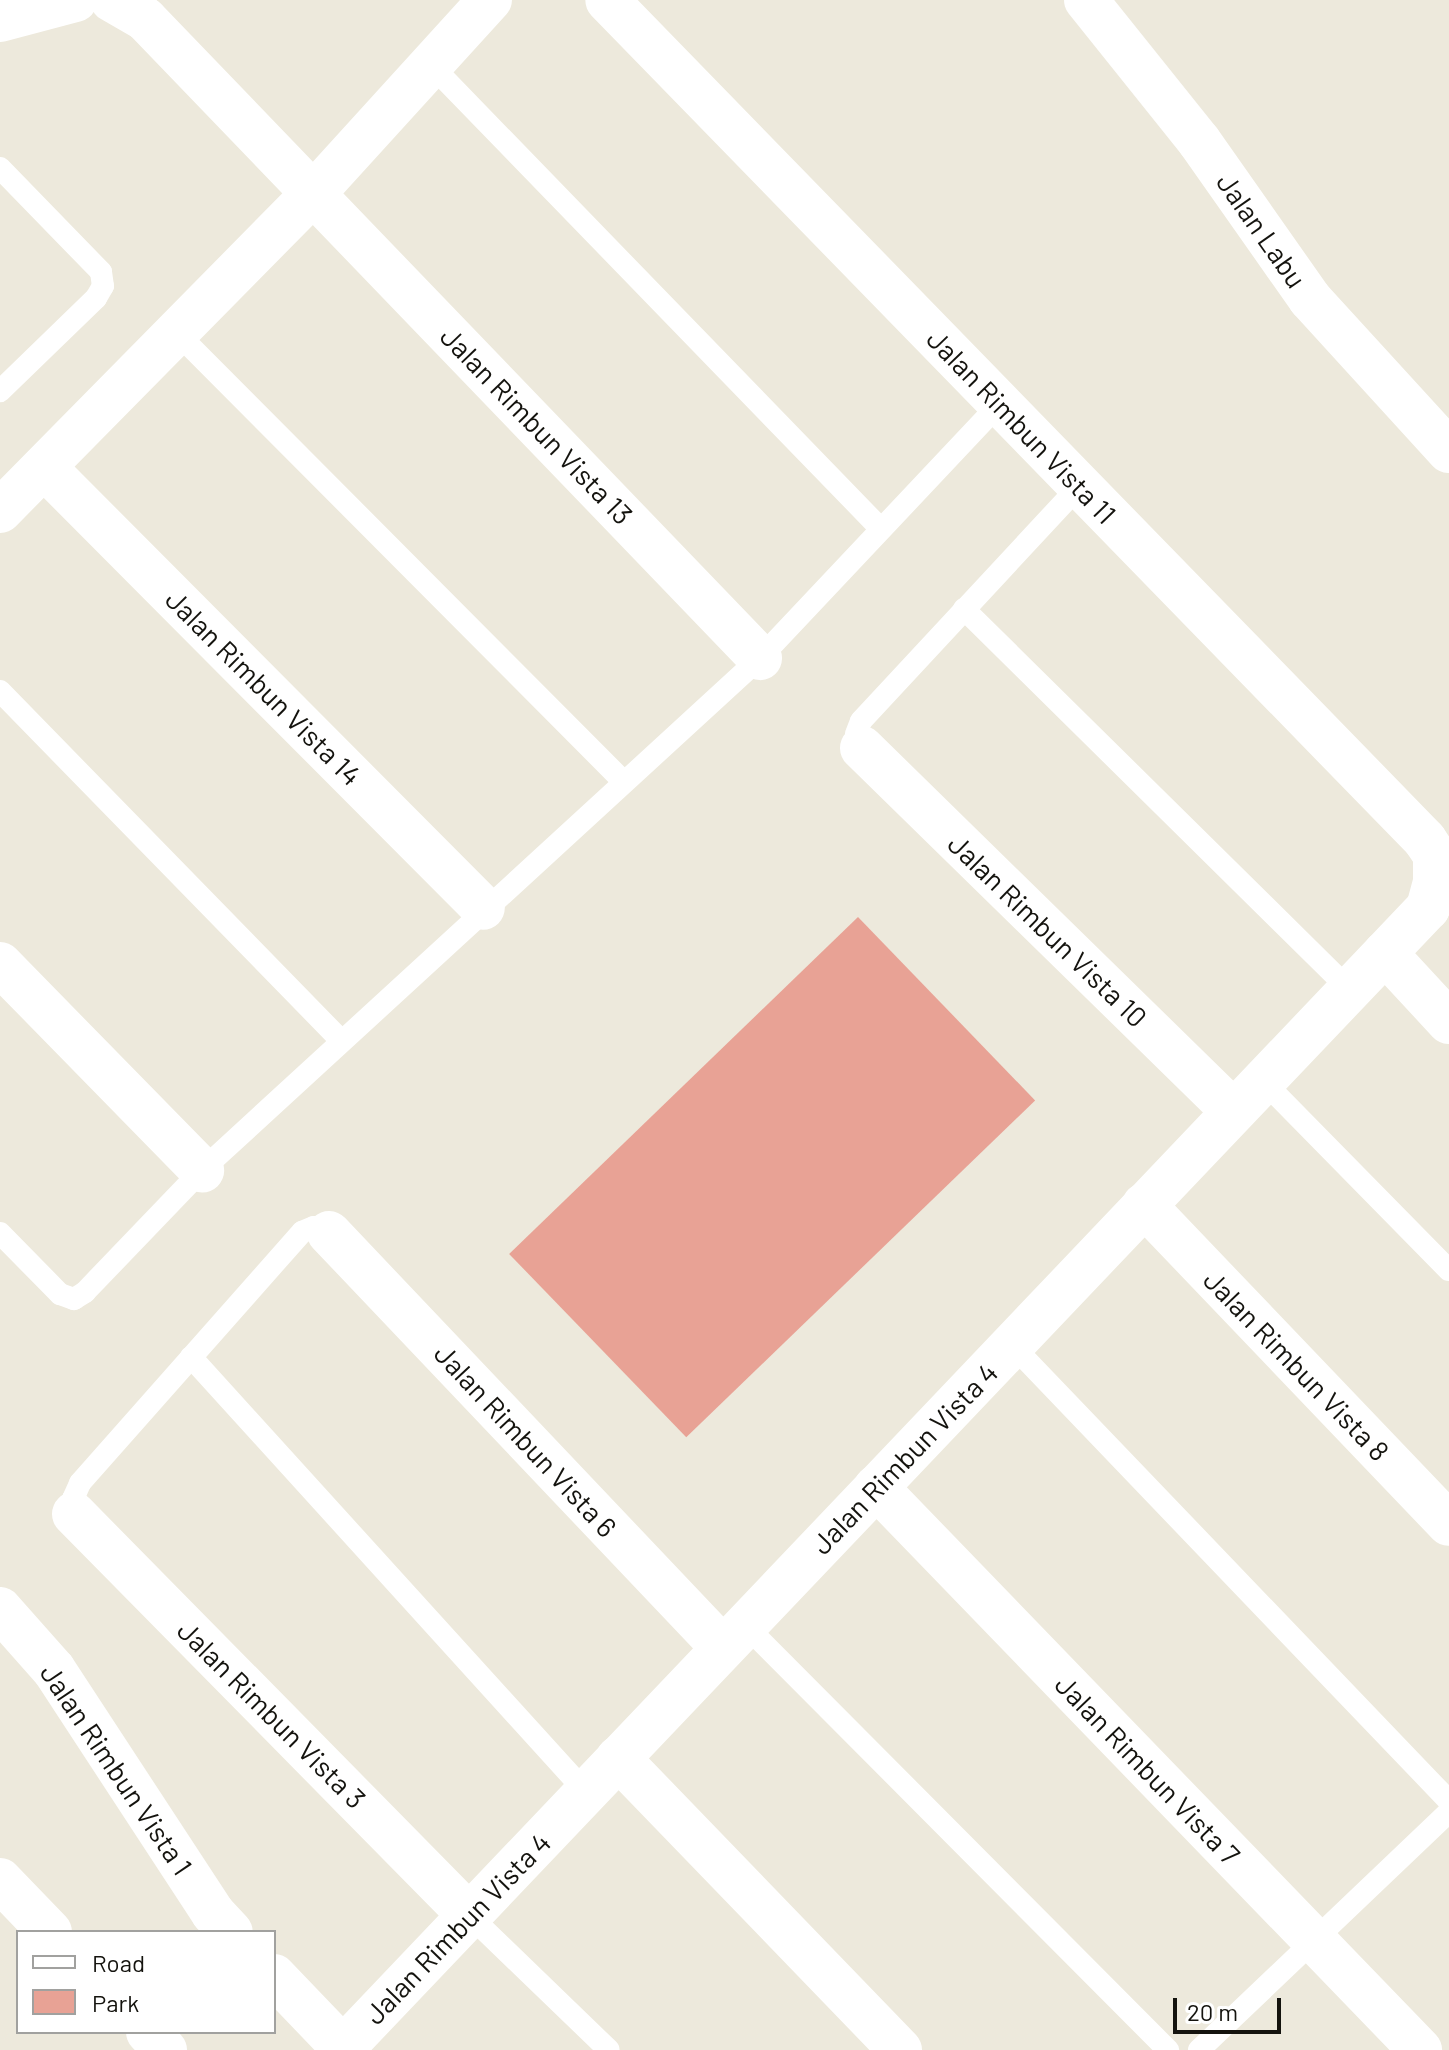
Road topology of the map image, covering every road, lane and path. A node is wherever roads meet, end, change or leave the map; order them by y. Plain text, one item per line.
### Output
1 (75, 0) edge
2 (112, 0) edge
3 (490, 0) edge
4 (607, 0) edge
5 (1086, 0) edge
6 (0, 20) edge
7 (431, 65) junction
8 (0, 168) edge
9 (315, 192) junction
10 (177, 333) junction
11 (0, 391) edge
12 (1000, 403) junction
13 (1449, 451) edge
14 (44, 467) junction
15 (1080, 485) junction
16 (0, 511) edge
17 (881, 529) junction
18 (964, 609) junction
19 (760, 658) junction
20 (0, 691) edge
21 (862, 748) joint
22 (623, 781) junction
23 (1435, 855) joint
24 (483, 908) junction
25 (1385, 953) junction
26 (0, 964) edge
27 (1350, 990) junction
28 (1449, 1022) edge
29 (341, 1040) junction
30 (1248, 1097) junction
31 (202, 1170) junction
32 (1144, 1205) junction
33 (0, 1233) edge
34 (329, 1233) joint
35 (1449, 1270) edge
36 (1012, 1345) junction
37 (191, 1357) junction
38 (876, 1487) junction
39 (74, 1514) joint
40 (1449, 1524) edge
41 (0, 1609) edge
42 (734, 1636) junction
43 (618, 1758) junction
44 (586, 1792) junction
45 (1449, 1801) edge
46 (1449, 1812) edge
47 (0, 1880) edge
48 (469, 1915) junction
49 (48, 1930) edge
50 (229, 1930) edge
51 (1314, 1941) junction
52 (276, 1978) edge
53 (150, 2034) edge
54 (344, 2049) edge
55 (165, 2050) edge
56 (609, 2050) edge
57 (900, 2050) edge
58 (1168, 2050) edge
59 (1199, 2050) edge
60 (1420, 2050) edge

1 - 6 street
2 - 9 street, Jalan Rimbun Vista 13
3 - 7 street
4 - 12 street, Jalan Rimbun Vista 11
5 - 13 street, Jalan Labu
7 - 9 street
7 - 17 lane
8 - 11 lane
9 - 10 street
9 - 19 street, Jalan Rimbun Vista 13
10 - 14 street
10 - 22 lane
12 - 15 street, Jalan Rimbun Vista 11
12 - 17 lane
14 - 16 street
14 - 24 street, Jalan Rimbun Vista 14
15 - 18 lane
15 - 23 street, Jalan Rimbun Vista 11
17 - 19 lane
18 - 21 lane
18 - 27 lane
19 - 22 lane
20 - 29 lane
21 - 30 street, Jalan Rimbun Vista 10
22 - 24 lane
23 - 25 street, Jalan Rimbun Vista 4
24 - 29 lane
25 - 27 street, Jalan Rimbun Vista 4
25 - 28 street
26 - 31 street
27 - 30 street, Jalan Rimbun Vista 4
29 - 31 lane
30 - 32 street, Jalan Rimbun Vista 4
30 - 35 lane
31 - 33 lane
32 - 36 street, Jalan Rimbun Vista 4
32 - 40 street, Jalan Rimbun Vista 8
34 - 37 lane
34 - 42 street, Jalan Rimbun Vista 6
36 - 38 street, Jalan Rimbun Vista 4
36 - 45 lane
37 - 39 lane
37 - 44 lane
38 - 42 street, Jalan Rimbun Vista 4
38 - 51 street, Jalan Rimbun Vista 7
39 - 48 street, Jalan Rimbun Vista 3
41 - 50 street, Jalan Rimbun Vista 1
42 - 43 street, Jalan Rimbun Vista 4
42 - 58 lane
43 - 44 street, Jalan Rimbun Vista 4
43 - 57 street
44 - 48 street, Jalan Rimbun Vista 4
46 - 51 lane
47 - 49 street
48 - 54 street, Jalan Rimbun Vista 4
48 - 56 lane
51 - 59 lane
51 - 60 street, Jalan Rimbun Vista 7
52 - 54 street
53 - 55 street

